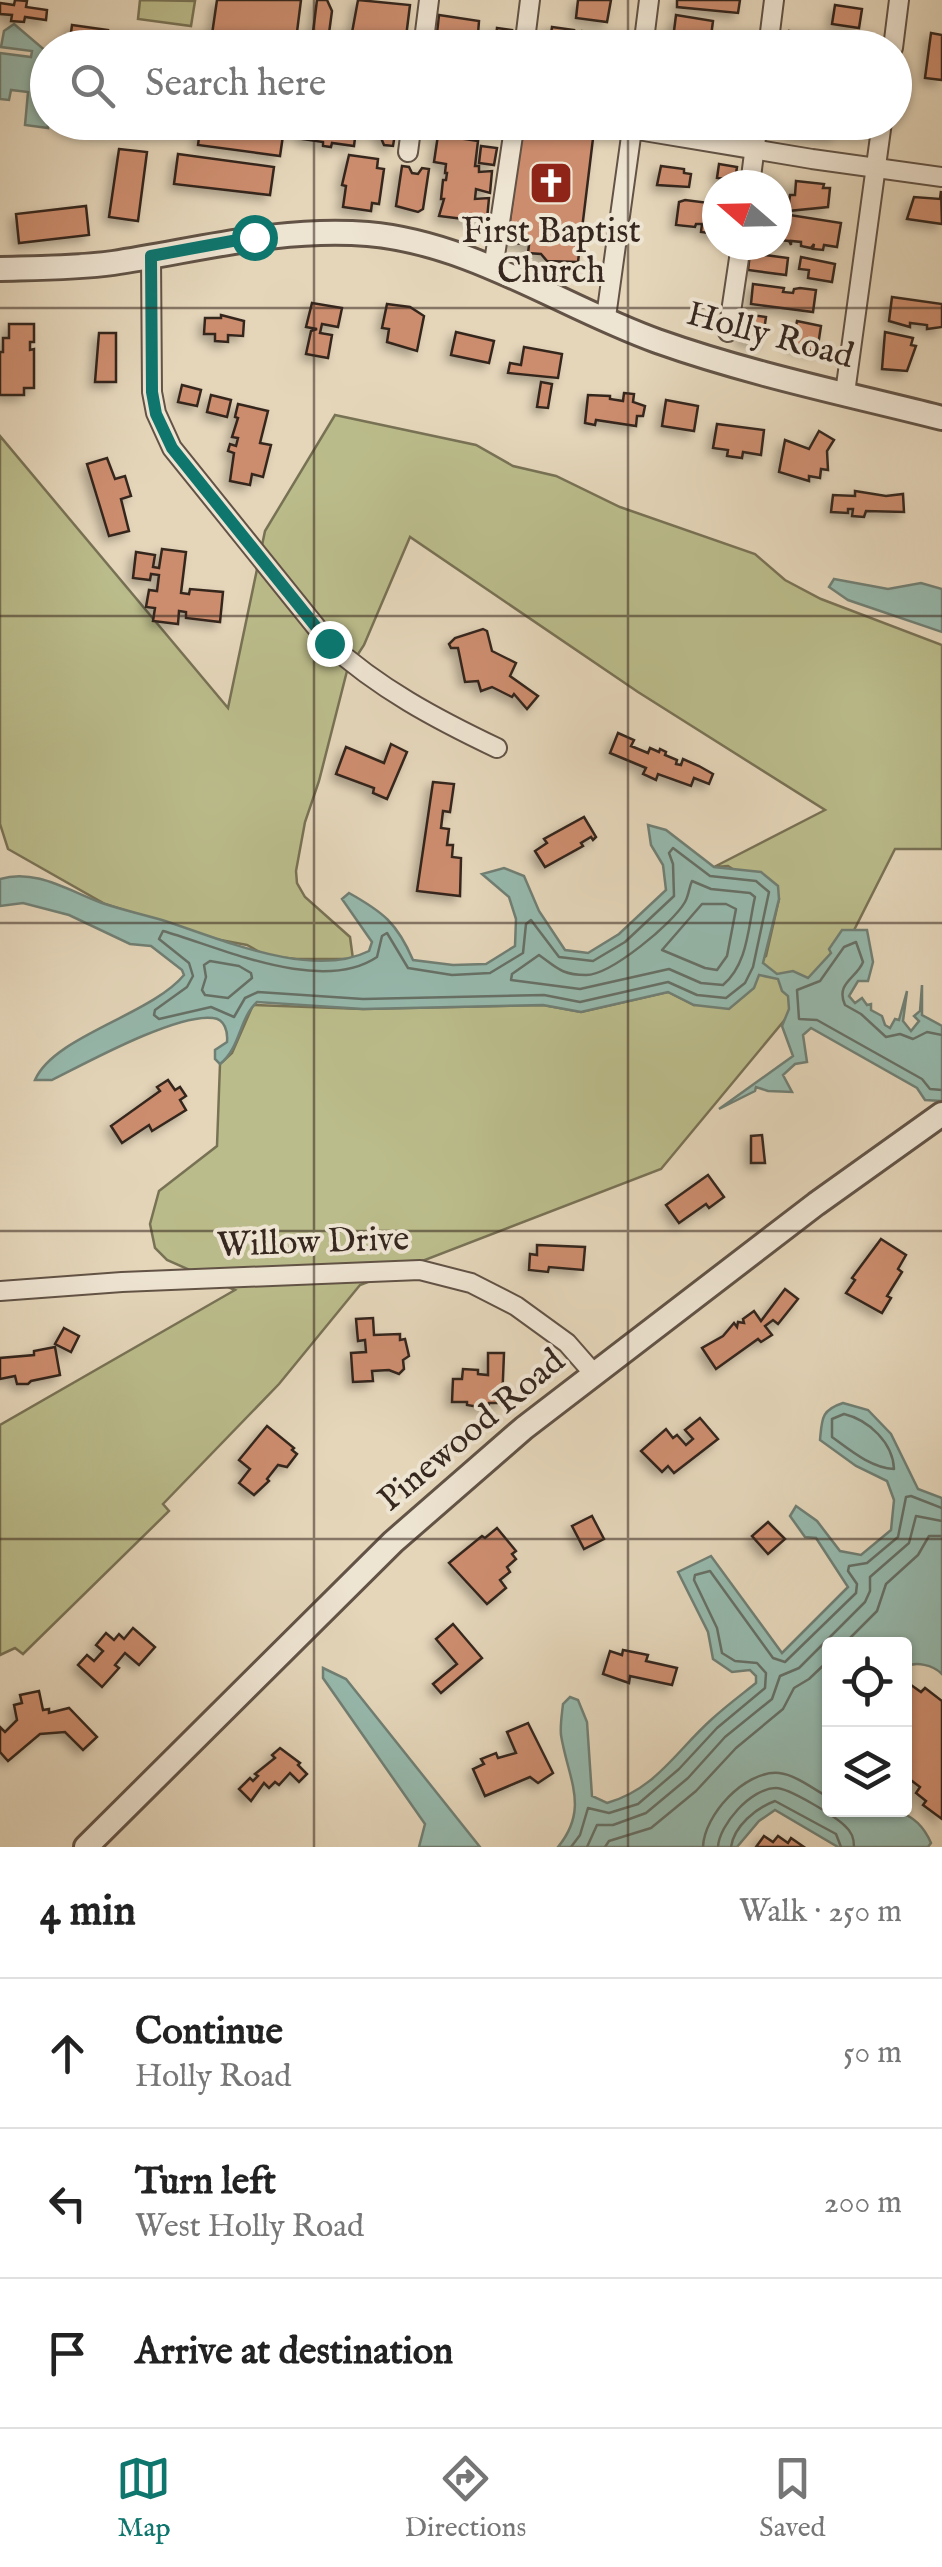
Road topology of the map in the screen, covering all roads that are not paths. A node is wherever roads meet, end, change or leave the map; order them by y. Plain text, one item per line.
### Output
1 (429, 0) edge
2 (530, 0) edge
3 (649, 0) edge
4 (774, 0) edge
5 (899, 0) edge
6 (425, 30) edge
7 (526, 30) edge
8 (645, 30) edge
9 (770, 30) edge
10 (895, 30) edge
11 (410, 140) edge
12 (512, 140) edge
13 (630, 140) edge
14 (704, 140) edge
15 (756, 140) edge
16 (880, 140) edge
17 (755, 150) junction
18 (408, 152) dead end
19 (876, 168) junction
20 (752, 170) edge
21 (942, 176) edge
22 (151, 256) junction
23 (739, 260) edge
24 (0, 269) edge
25 (494, 269) junction
26 (606, 317) junction
27 (728, 332) dead end
28 (845, 394) junction
29 (942, 418) edge
30 (497, 748) dead end
31 (942, 1114) edge
32 (0, 1291) edge
33 (594, 1375) junction
34 (86, 1847) edge

1 - 6 street
2 - 7 street
3 - 8 street
4 - 9 street
5 - 10 street
11 - 18 street
12 - 25 street
13 - 26 street
14 - 17 street
15 - 17 street
16 - 19 street
17 - 19 street
17 - 20 street
19 - 21 street
19 - 28 street
22 - 24 street, Holly Road
22 - 25 street, Holly Road
22 - 30 street
23 - 27 street
25 - 26 street, Holly Road
26 - 28 street, Holly Road
28 - 29 street, Holly Road
31 - 33 street, Pinewood Road
32 - 33 street, Willow Drive
33 - 34 street, Pinewood Road

